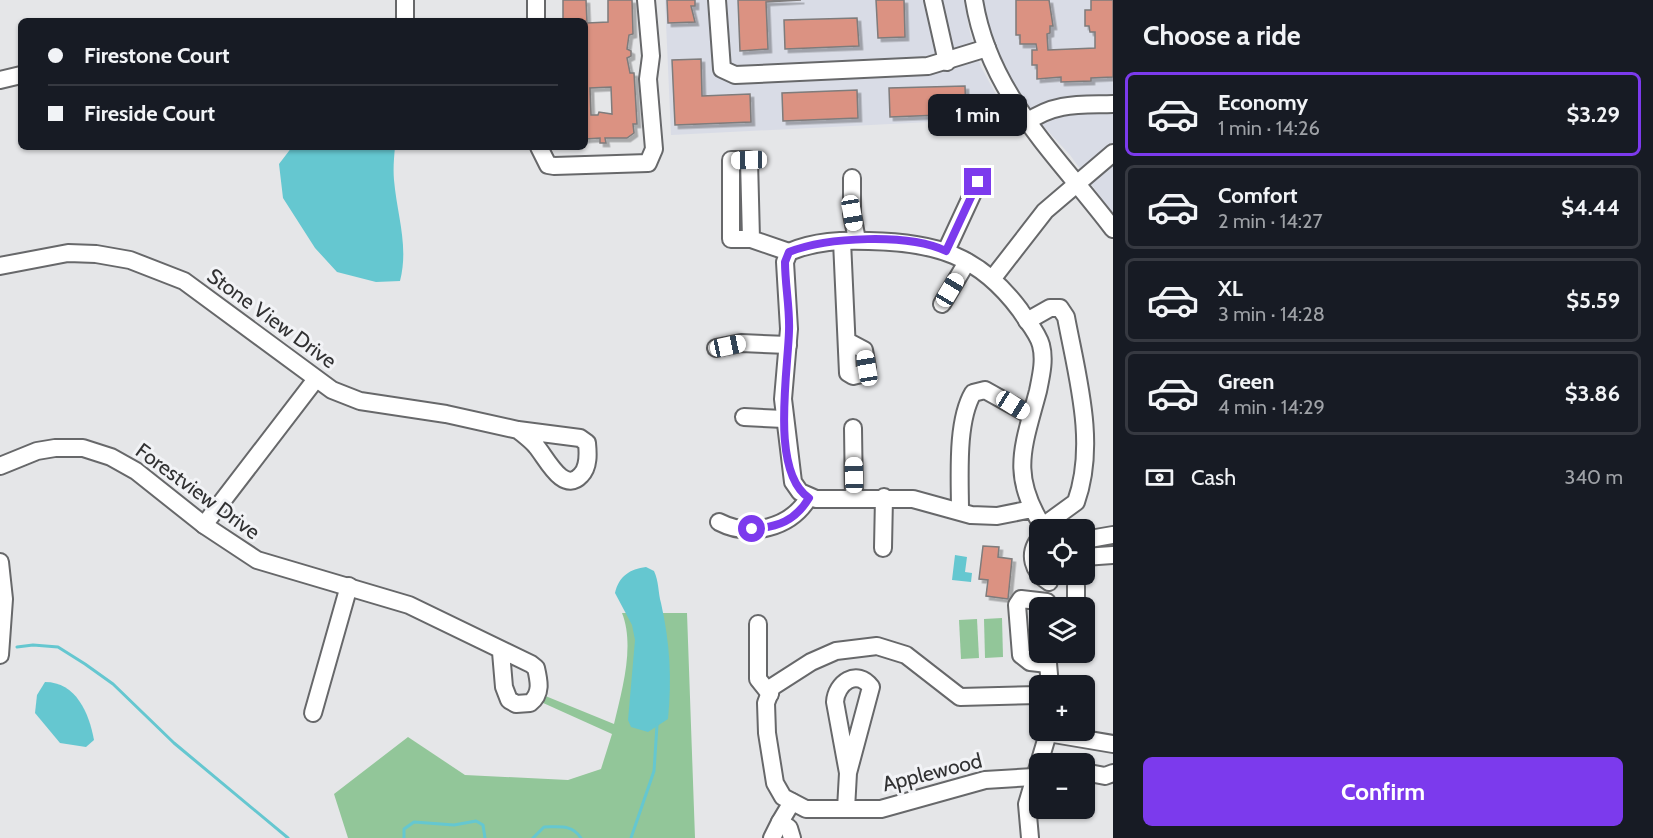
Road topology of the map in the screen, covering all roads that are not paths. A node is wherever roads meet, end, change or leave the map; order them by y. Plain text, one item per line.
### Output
1 (405, 0) edge
2 (536, 0) edge
3 (646, 0) edge
4 (717, 0) edge
5 (933, 0) edge
6 (974, 0) edge
7 (405, 18) dead end
8 (536, 18) edge
9 (987, 48) junction
10 (947, 62) junction
11 (18, 76) edge
12 (0, 81) edge
13 (1113, 104) edge
14 (1027, 122) junction
15 (540, 150) edge
16 (1113, 153) edge
17 (852, 178) dead end
18 (978, 182) dead end
19 (1077, 184) junction
20 (1113, 229) edge
21 (751, 239) dead end
22 (850, 241) junction
23 (946, 251) junction
24 (789, 252) junction
25 (967, 262) junction
26 (0, 266) edge
27 (993, 278) junction
28 (942, 304) dead end
29 (1027, 321) junction
30 (848, 341) dead end
31 (788, 345) junction
32 (716, 348) dead end
33 (316, 379) junction
34 (1030, 416) junction
35 (744, 417) dead end
36 (784, 419) junction
37 (853, 428) dead end
38 (518, 430) dead end
39 (0, 466) edge
40 (884, 497) junction
41 (809, 498) junction
42 (854, 499) junction
43 (1032, 509) junction
44 (960, 511) junction
45 (1037, 519) edge
46 (1056, 519) edge
47 (719, 522) dead end
48 (204, 525) junction
49 (1100, 537) edge
50 (884, 548) dead end
51 (1108, 555) edge
52 (0, 562) edge
53 (349, 586) junction
54 (1076, 586) dead end
55 (1076, 597) edge
56 (1029, 601) edge
57 (758, 624) dead end
58 (501, 652) dead end
59 (0, 655) edge
60 (1029, 661) edge
61 (770, 694) junction
62 (1029, 695) edge
63 (313, 713) dead end
64 (1095, 741) edge
65 (1113, 744) edge
66 (1029, 770) edge
67 (848, 773) junction
68 (1113, 773) edge
69 (1095, 774) edge
70 (1029, 798) edge
71 (792, 802) junction
72 (846, 809) junction
73 (780, 822) junction
74 (772, 838) edge
75 (792, 838) edge
76 (1030, 838) edge

1 - 7 street
2 - 8 street
3 - 15 street
4 - 10 street
5 - 10 street
6 - 9 street
9 - 10 street
9 - 14 street
11 - 12 street
13 - 14 street
14 - 19 street
16 - 19 street
17 - 22 street
18 - 23 street
19 - 20 street
19 - 27 street
21 - 24 street
22 - 23 street
22 - 24 street
22 - 30 street
23 - 25 street
24 - 31 street
25 - 27 street
25 - 28 street
26 - 33 street, Stone View Drive
27 - 29 street
29 - 34 street
29 - 46 street
31 - 32 street
31 - 36 street
33 - 38 street, Stone View Drive
33 - 48 street
34 - 43 street
34 - 44 street
35 - 36 street
36 - 41 street
37 - 42 street
39 - 48 street, Forestview Drive
40 - 42 street
40 - 44 street
40 - 50 street
41 - 42 street
41 - 47 street
43 - 44 street
43 - 45 street
48 - 53 street, Forestview Drive
49 - 51 street
52 - 59 street
53 - 58 street, Forestview Drive
53 - 63 street
54 - 55 street
56 - 60 street
57 - 61 street
61 - 62 street
61 - 71 street
64 - 65 street
66 - 72 street, Applewood
67 - 67 street
67 - 72 street
68 - 69 street
70 - 76 street
71 - 72 street, Applewood
71 - 73 street
73 - 74 street
73 - 75 street

